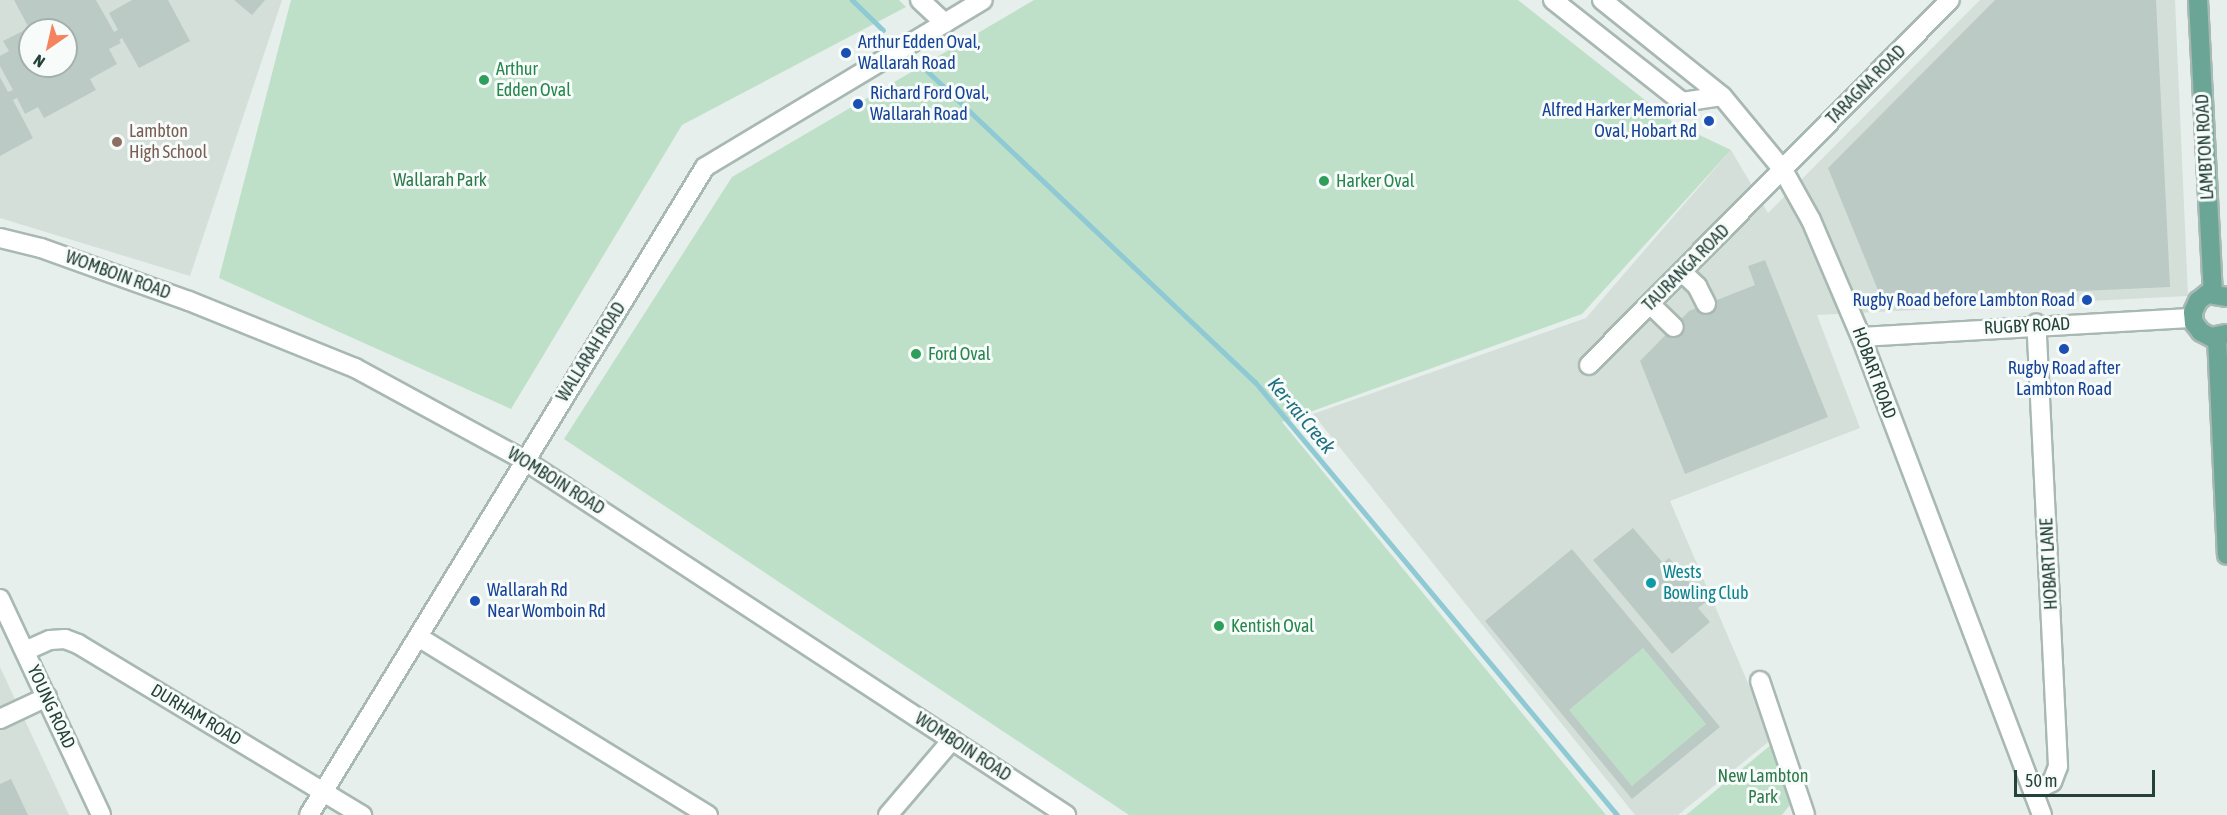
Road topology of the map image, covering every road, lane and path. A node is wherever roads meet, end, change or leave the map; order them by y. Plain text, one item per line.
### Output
1 (920, 0) edge
2 (983, 0) edge
3 (1553, 0) edge
4 (1602, 0) edge
5 (1950, 0) edge
6 (2198, 0) edge
7 (945, 23) junction
8 (1722, 96) junction
9 (1783, 170) junction
10 (0, 238) edge
11 (1683, 272) junction
12 (2220, 295) edge
13 (1650, 304) junction
14 (1706, 304) dead end
15 (2193, 318) junction
16 (2036, 324) junction
17 (1674, 327) dead end
18 (2222, 335) edge
19 (1861, 337) junction
20 (1589, 365) dead end
21 (525, 460) junction
22 (2227, 555) edge
23 (0, 599) edge
24 (420, 638) junction
25 (25, 651) junction
26 (1760, 681) dead end
27 (47, 697) junction
28 (0, 719) edge
29 (952, 740) junction
30 (323, 791) junction
31 (2033, 792) junction
32 (101, 815) edge
33 (309, 815) edge
34 (362, 815) edge
35 (708, 815) edge
36 (888, 815) edge
37 (1066, 815) edge
38 (1805, 815) edge
39 (2042, 815) edge

1 - 7 street
2 - 7 street, WALLARAH ROAD
3 - 8 street
4 - 8 street, HOBART ROAD
5 - 9 street, TARAGNA ROAD
6 - 12 main road, LAMBTON ROAD
7 - 21 street, WALLARAH ROAD
8 - 9 street, HOBART ROAD
9 - 11 street, TAURANGA ROAD
9 - 19 street, HOBART ROAD
10 - 21 street, WOMBOIN ROAD
11 - 13 street, TAURANGA ROAD
11 - 14 street
12 - 15 main road
13 - 17 street
13 - 20 street, TAURANGA ROAD
15 - 16 street, RUGBY ROAD
15 - 18 main road
16 - 19 street, RUGBY ROAD
16 - 31 street, HOBART LANE
18 - 22 main road
19 - 31 street, HOBART ROAD
21 - 24 street, WALLARAH ROAD
21 - 29 street, WOMBOIN ROAD
23 - 25 street, YOUNG ROAD
24 - 30 street, WALLARAH ROAD
24 - 35 street
25 - 27 street, YOUNG ROAD
25 - 30 street, DURHAM ROAD
26 - 38 street
27 - 28 street
27 - 32 street, YOUNG ROAD
29 - 36 street
29 - 37 street, WOMBOIN ROAD
30 - 33 street, WALLARAH ROAD
30 - 34 street, DURHAM ROAD
31 - 39 street, HOBART ROAD

